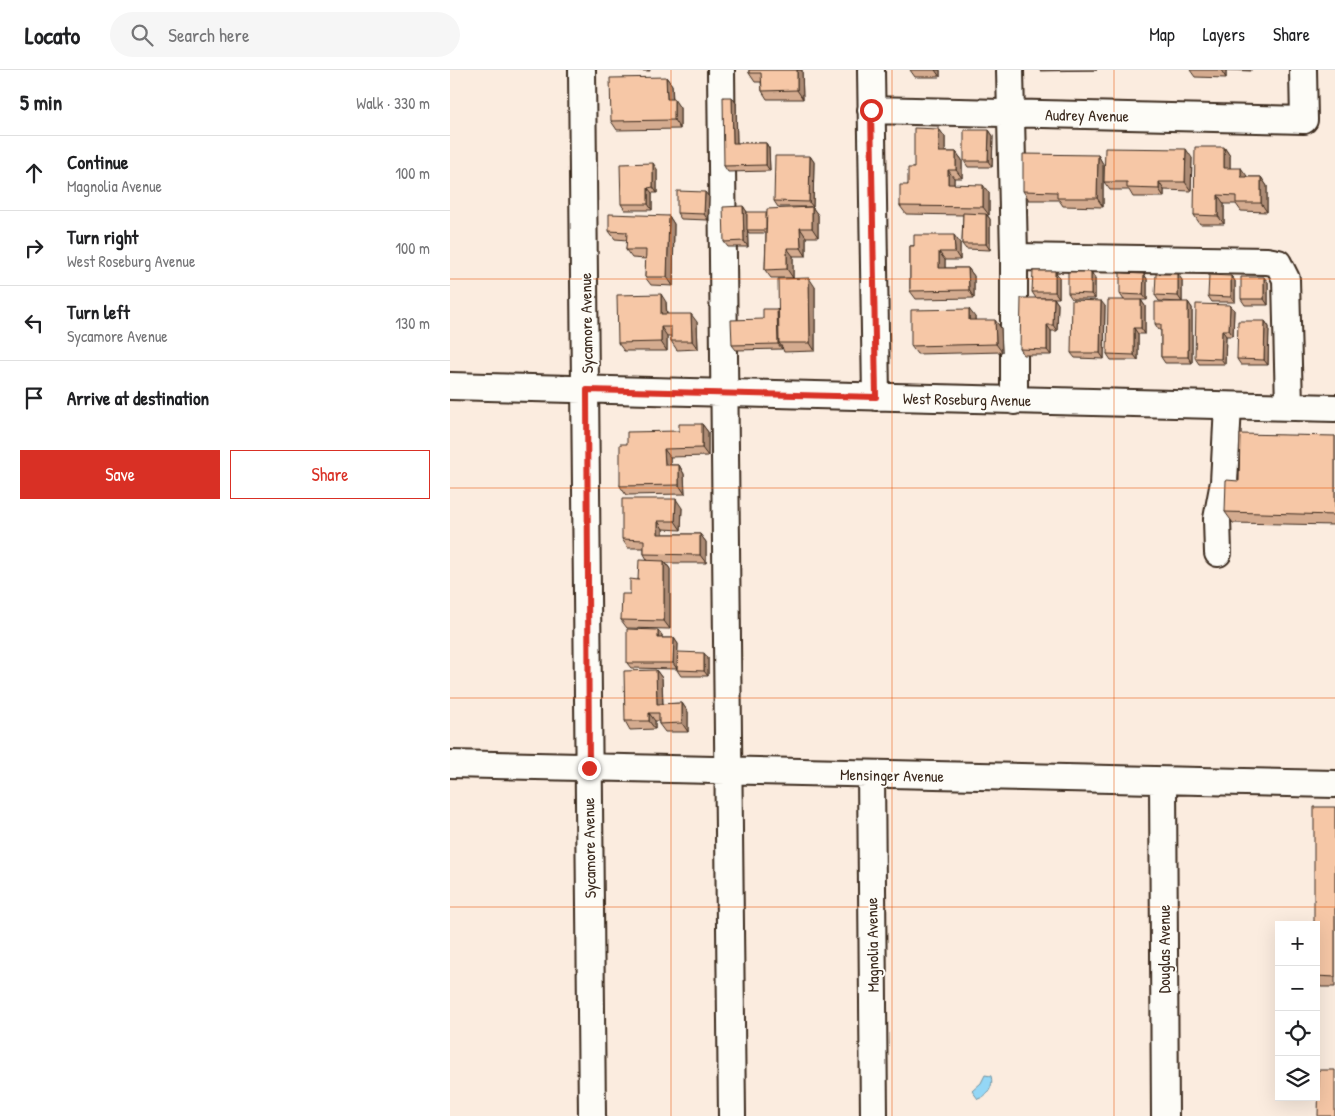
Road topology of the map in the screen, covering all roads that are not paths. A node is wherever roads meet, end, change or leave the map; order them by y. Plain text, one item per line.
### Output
1 (582, 70) edge
2 (721, 70) edge
3 (871, 70) edge
4 (1010, 70) edge
5 (1303, 70) edge
6 (871, 110) junction
7 (1010, 114) junction
8 (1014, 257) junction
9 (450, 386) edge
10 (587, 390) junction
11 (725, 394) junction
12 (876, 397) junction
13 (1014, 401) junction
14 (1228, 406) junction
15 (1289, 407) junction
16 (1335, 408) edge
17 (1218, 553) dead end
18 (450, 764) edge
19 (589, 768) junction
20 (729, 771) junction
21 (871, 774) junction
22 (1163, 782) junction
23 (1335, 784) edge
24 (592, 1116) edge
25 (732, 1116) edge
26 (874, 1116) edge
27 (1165, 1116) edge

1 - 10 street, Sycamore Avenue
2 - 11 street
3 - 6 street
4 - 7 street
5 - 7 street, Audrey Avenue
6 - 7 street, Audrey Avenue
6 - 12 street
7 - 8 street
8 - 13 street
8 - 15 street
9 - 10 street, West Roseburg Avenue
10 - 11 street, West Roseburg Avenue
10 - 19 street, Sycamore Avenue
11 - 12 street, West Roseburg Avenue
11 - 20 street
12 - 13 street, West Roseburg Avenue
13 - 14 street, West Roseburg Avenue
14 - 15 street, West Roseburg Avenue
14 - 17 street
15 - 16 street, West Roseburg Avenue
18 - 19 street, Mensinger Avenue
19 - 20 street, Mensinger Avenue
19 - 24 street, Sycamore Avenue
20 - 21 street, Mensinger Avenue
20 - 25 street
21 - 22 street, Mensinger Avenue
21 - 26 street, Magnolia Avenue
22 - 23 street, Mensinger Avenue
22 - 27 street, Douglas Avenue

